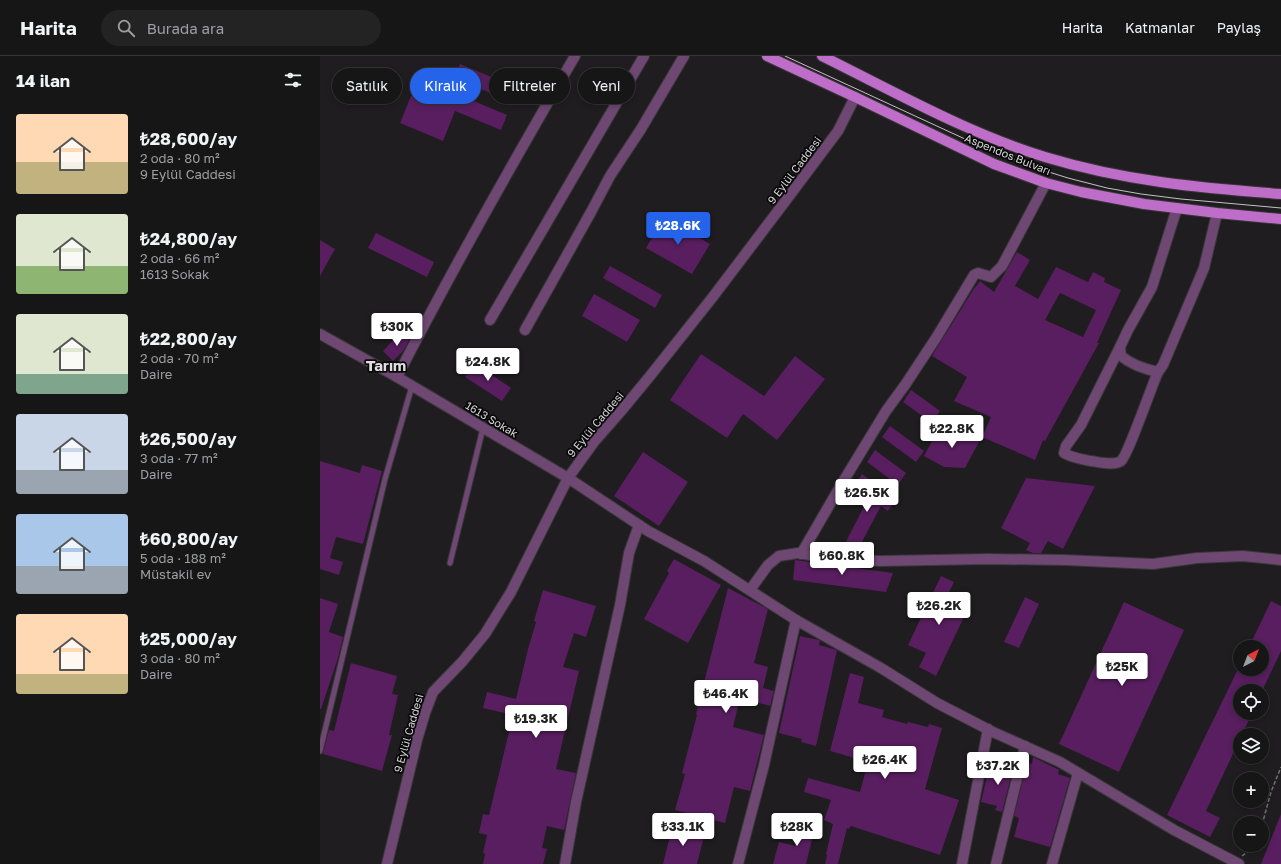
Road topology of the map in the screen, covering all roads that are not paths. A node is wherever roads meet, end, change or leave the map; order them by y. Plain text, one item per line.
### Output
1 (575, 56) edge
2 (644, 56) edge
3 (684, 56) edge
4 (767, 56) edge
5 (822, 56) edge
6 (855, 97) junction
7 (1046, 183) junction
8 (1281, 194) edge
9 (1177, 208) junction
10 (1217, 213) junction
11 (1281, 219) edge
12 (490, 320) dead end
13 (525, 330) dead end
14 (320, 334) edge
15 (1120, 347) junction
16 (1158, 372) junction
17 (397, 377) junction
18 (412, 386) junction
19 (483, 428) junction
20 (568, 478) junction
21 (639, 525) junction
22 (801, 554) junction
23 (1281, 560) edge
24 (450, 563) dead end
25 (750, 590) junction
26 (796, 620) junction
27 (988, 729) junction
28 (1025, 746) junction
29 (320, 751) edge
30 (1078, 773) junction
31 (1237, 863) edge
32 (387, 864) edge
33 (565, 864) edge
34 (738, 864) edge
35 (962, 864) edge
36 (996, 864) edge
37 (1052, 864) edge

1 - 17 street
2 - 12 street
3 - 13 street
4 - 6 main road, Aspendos Bulvarı
5 - 8 main road, Aspendos Bulvarı
6 - 7 main road, Aspendos Bulvarı
6 - 20 street, 9 Eylül Caddesi
7 - 9 main road, Aspendos Bulvarı
7 - 22 street
9 - 10 main road, Aspendos Bulvarı
9 - 15 street
10 - 11 main road, Aspendos Bulvarı
10 - 16 street
14 - 17 street, 1613 Sokak
15 - 16 street
15 - 16 street
17 - 18 street, 1613 Sokak
18 - 19 street, 1613 Sokak
18 - 29 lane
19 - 20 street, 1613 Sokak
19 - 24 lane
20 - 21 street, 1613 Sokak
20 - 32 street, 9 Eylül Caddesi
21 - 25 street, 1613 Sokak
21 - 33 street
22 - 23 street
22 - 25 street
25 - 26 street, 1613 Sokak
26 - 27 street, 1613 Sokak
26 - 34 street
27 - 28 street, 1613 Sokak
27 - 35 street
28 - 30 street, 1613 Sokak
28 - 36 street
30 - 31 street, 1613 Sokak
30 - 37 street

